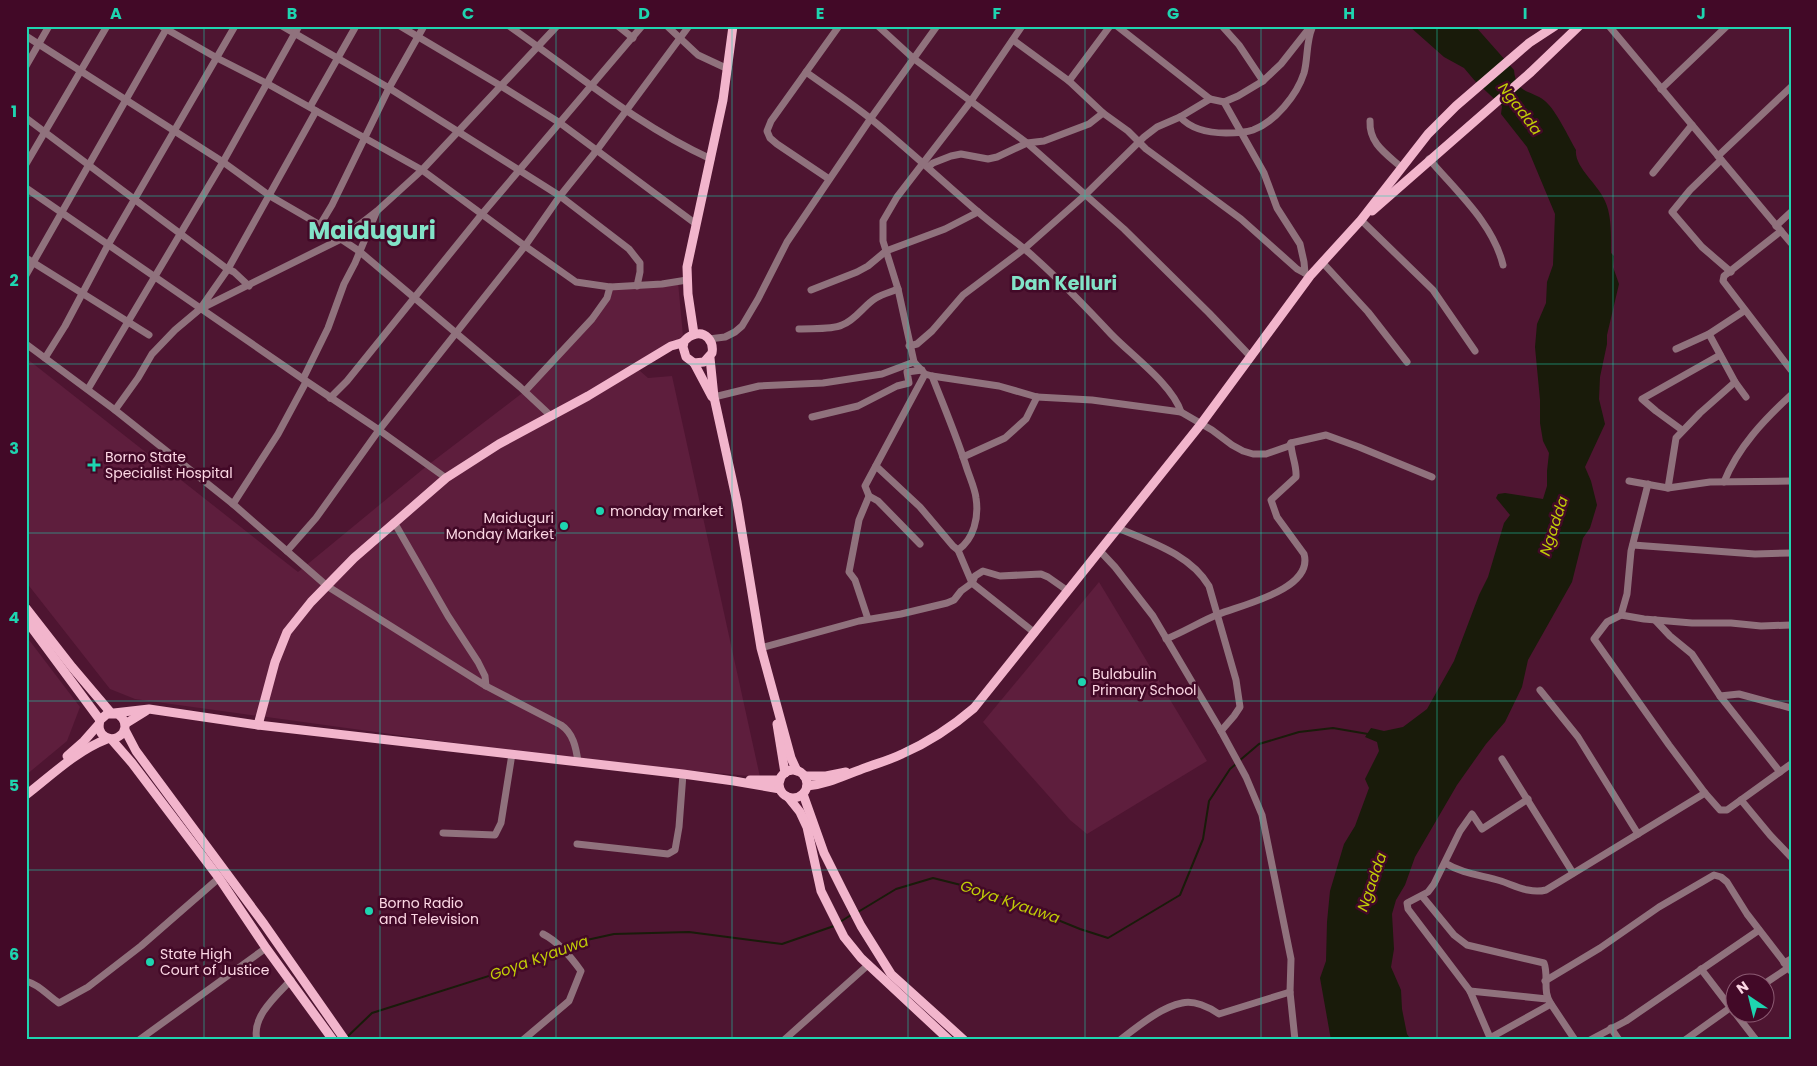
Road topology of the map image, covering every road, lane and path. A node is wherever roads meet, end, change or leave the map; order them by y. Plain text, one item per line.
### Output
1 (49, 26) edge
2 (107, 26) edge
3 (235, 26) edge
4 (282, 26) edge
5 (299, 26) edge
6 (356, 26) edge
7 (400, 26) edge
8 (424, 26) edge
9 (509, 26) edge
10 (557, 26) edge
11 (618, 26) edge
12 (642, 26) edge
13 (667, 26) edge
14 (689, 26) edge
15 (733, 26) edge
16 (839, 26) edge
17 (878, 26) edge
18 (937, 26) edge
19 (1022, 26) edge
20 (1110, 26) edge
21 (1117, 26) edge
22 (1222, 26) edge
23 (1312, 26) edge
24 (1555, 26) edge
25 (1579, 26) edge
26 (1610, 26) edge
27 (1727, 26) edge
28 (165, 27) edge
29 (295, 33) junction
30 (26, 36) edge
31 (418, 37) junction
32 (633, 38) junction
33 (679, 39) junction
34 (1013, 40) junction
35 (39, 44) junction
36 (538, 46) junction
37 (217, 58) junction
38 (913, 58) junction
39 (338, 59) junction
40 (26, 66) edge
41 (728, 69) junction
42 (81, 71) junction
43 (806, 72) junction
44 (1069, 81) junction
45 (1263, 81) junction
46 (268, 84) junction
47 (501, 86) junction
48 (592, 86) junction
49 (1791, 87) edge
50 (389, 88) junction
51 (1661, 89) junction
52 (1210, 98) junction
53 (126, 100) junction
54 (971, 101) junction
55 (1224, 102) junction
56 (313, 109) junction
57 (626, 110) junction
58 (1103, 113) junction
59 (1180, 117) junction
60 (26, 118) edge
61 (871, 118) junction
62 (1370, 121) dead end
63 (560, 123) junction
64 (1692, 125) junction
65 (174, 131) junction
66 (45, 132) junction
67 (459, 132) junction
68 (1241, 133) junction
69 (364, 140) junction
70 (1139, 142) junction
71 (1027, 143) junction
72 (597, 150) junction
73 (1719, 158) junction
74 (712, 159) junction
75 (1429, 159) junction
76 (223, 162) junction
77 (26, 164) edge
78 (89, 165) junction
79 (925, 165) junction
80 (1401, 167) junction
81 (422, 170) junction
82 (520, 170) junction
83 (1654, 173) dead end
84 (829, 179) junction
85 (26, 188) edge
86 (1085, 195) junction
87 (270, 196) junction
88 (560, 196) junction
89 (135, 199) junction
90 (377, 211) junction
91 (62, 212) junction
92 (978, 212) junction
93 (1791, 212) edge
94 (482, 214) junction
95 (1361, 220) junction
96 (696, 224) junction
97 (320, 225) junction
98 (1779, 229) junction
99 (180, 234) junction
100 (341, 239) junction
101 (1791, 243) edge
102 (108, 245) junction
103 (525, 246) junction
104 (1024, 249) junction
105 (886, 251) junction
106 (359, 252) junction
107 (26, 258) edge
108 (33, 262) junction
109 (1322, 262) junction
110 (1503, 265) dead end
111 (228, 269) junction
112 (1731, 272) junction
113 (26, 275) edge
114 (1307, 275) junction
115 (155, 278) junction
116 (687, 280) junction
117 (249, 286) junction
118 (637, 286) junction
119 (610, 287) junction
120 (898, 289) junction
121 (811, 290) dead end
122 (82, 293) junction
123 (414, 296) junction
124 (200, 309) junction
125 (1744, 311) junction
126 (128, 323) junction
127 (799, 329) dead end
128 (456, 332) junction
129 (694, 334) junction
130 (1708, 334) junction
131 (149, 335) dead end
132 (709, 339) junction
133 (684, 342) junction
134 (26, 344) edge
135 (909, 346) junction
136 (1676, 349) dead end
137 (1475, 352) dead end
138 (1720, 355) junction
139 (1251, 357) junction
140 (45, 358) junction
141 (710, 358) junction
142 (914, 362) junction
143 (1407, 362) dead end
144 (694, 363) junction
145 (1791, 370) edge
146 (927, 373) junction
147 (305, 381) junction
148 (1735, 382) junction
149 (88, 389) junction
150 (525, 391) junction
151 (1791, 395) edge
152 (1038, 397) junction
153 (1746, 397) dead end
154 (330, 398) junction
155 (714, 399) junction
156 (115, 410) junction
157 (1181, 412) junction
158 (551, 416) junction
159 (812, 417) dead end
160 (1201, 424) junction
161 (379, 430) junction
162 (1682, 430) junction
163 (1291, 443) junction
164 (963, 457) junction
165 (876, 466) junction
166 (1432, 477) dead end
167 (446, 478) junction
168 (1629, 481) dead end
169 (1791, 481) edge
170 (1724, 482) junction
171 (1648, 484) junction
172 (1668, 488) junction
173 (869, 496) junction
174 (233, 504) junction
175 (394, 522) junction
176 (1118, 528) junction
177 (920, 544) dead end
178 (1633, 545) junction
179 (958, 550) junction
180 (1100, 551) junction
181 (287, 552) junction
182 (1791, 553) edge
183 (972, 583) junction
184 (326, 586) junction
185 (1068, 591) junction
186 (26, 608) edge
187 (1217, 615) junction
188 (1621, 615) junction
189 (868, 619) junction
190 (26, 620) edge
191 (1655, 620) junction
192 (1791, 625) edge
193 (1035, 633) junction
194 (1166, 639) junction
195 (761, 648) junction
196 (486, 686) junction
197 (1540, 690) dead end
198 (1720, 696) junction
199 (776, 706) junction
200 (1791, 708) edge
201 (149, 709) junction
202 (112, 713) junction
203 (100, 722) junction
204 (258, 725) junction
205 (125, 727) junction
206 (1221, 731) junction
207 (110, 739) junction
208 (512, 754) junction
209 (1502, 759) dead end
210 (578, 762) junction
211 (1791, 764) edge
212 (1780, 772) junction
213 (682, 774) junction
214 (782, 781) junction
215 (803, 782) junction
216 (26, 788) edge
217 (1705, 793) junction
218 (26, 795) edge
219 (788, 797) junction
220 (1528, 799) junction
221 (1741, 800) junction
222 (443, 833) dead end
223 (1638, 834) junction
224 (577, 844) dead end
225 (1791, 857) edge
226 (1445, 863) junction
227 (1573, 873) junction
228 (219, 878) junction
229 (1422, 896) junction
230 (1759, 930) junction
231 (543, 934) dead end
232 (266, 948) junction
233 (868, 965) junction
234 (1788, 965) edge
235 (1701, 969) junction
236 (1774, 976) edge
237 (291, 980) junction
238 (26, 981) edge
239 (1546, 981) junction
240 (1470, 991) junction
241 (1290, 992) junction
242 (1724, 997) edge
243 (312, 1002) junction
244 (1549, 1002) junction
245 (1724, 1015) edge
246 (1745, 1024) edge
247 (1611, 1028) junction
248 (1491, 1039) edge
249 (139, 1040) edge
250 (257, 1040) edge
251 (333, 1040) edge
252 (345, 1040) edge
253 (523, 1040) edge
254 (784, 1040) edge
255 (949, 1040) edge
256 (964, 1040) edge
257 (1120, 1040) edge
258 (1295, 1040) edge
259 (1575, 1040) edge
260 (1590, 1040) edge
261 (1619, 1040) edge
262 (1685, 1040) edge
263 (1756, 1040) edge

1 - 35 street
2 - 42 street
3 - 37 street
4 - 29 street
5 - 29 street
6 - 39 street
7 - 31 street
8 - 31 street
9 - 36 street
10 - 36 street
11 - 32 street
12 - 32 street
13 - 33 street
14 - 33 street
15 - 41 main road
16 - 43 street
17 - 38 street
18 - 38 street
19 - 34 street
20 - 44 street
21 - 52 street
22 - 45 street
23 - 45 street
23 - 68 street
24 - 80 main road
25 - 75 main road
26 - 51 street
27 - 51 street
28 - 37 street
28 - 53 street
29 - 39 street
29 - 46 street
30 - 35 street
31 - 47 street
31 - 50 street
32 - 48 street
33 - 41 street
33 - 57 street
34 - 44 street
34 - 54 street
35 - 40 street
35 - 42 street
36 - 47 street
36 - 48 street
37 - 46 street
37 - 65 street
38 - 54 street
38 - 61 street
39 - 50 street
39 - 56 street
41 - 74 main road
42 - 53 street
42 - 66 street
43 - 61 street
43 - 84 street
44 - 58 street
45 - 55 street
46 - 56 street
46 - 76 street
47 - 63 street
47 - 67 street
48 - 57 street
48 - 63 street
49 - 73 street
50 - 67 street
50 - 69 street
51 - 64 street
52 - 55 street
52 - 59 street
53 - 65 street
53 - 78 street
54 - 71 street
54 - 79 street
55 - 68 street
56 - 69 street
56 - 87 street
57 - 72 street
57 - 74 street
58 - 70 street
58 - 71 street
59 - 68 street
59 - 70 street
60 - 66 street
61 - 79 street
61 - 84 street
62 - 80 street
63 - 72 street
63 - 82 street
64 - 73 street
64 - 83 street
65 - 76 street
65 - 89 street
66 - 77 street
66 - 78 street
67 - 81 street
67 - 82 street
68 - 114 street
69 - 81 street
69 - 97 street
70 - 86 street
70 - 114 street
71 - 79 street
71 - 86 street
72 - 88 street
72 - 96 street
73 - 98 street
73 - 112 street
74 - 96 main road
75 - 95 main road
75 - 110 street
76 - 87 street
76 - 99 street
78 - 89 street
78 - 91 street
79 - 92 street
79 - 105 street
80 - 95 main road
81 - 90 street
81 - 94 street
82 - 88 street
82 - 94 street
84 - 132 street
85 - 91 street
86 - 104 street
86 - 139 street
87 - 97 street
87 - 111 street
88 - 103 street
88 - 118 street
89 - 99 street
89 - 102 street
90 - 100 street
90 - 106 street
91 - 102 street
91 - 108 street
92 - 104 street
92 - 105 street
93 - 98 street
94 - 103 street
94 - 123 street
95 - 109 main road
95 - 137 street
96 - 116 main road
97 - 100 street
98 - 101 street
98 - 112 street
99 - 111 street
99 - 115 street
100 - 106 street
100 - 117 street
102 - 115 street
102 - 122 street
103 - 119 street
103 - 128 street
104 - 135 street
104 - 157 street
105 - 120 street
105 - 121 street
106 - 123 street
106 - 147 street
107 - 108 street
108 - 113 street
108 - 122 street
109 - 114 main road
109 - 143 street
111 - 117 street
111 - 124 street
112 - 125 street
114 - 139 main road
115 - 124 street
115 - 126 street
116 - 118 street
116 - 129 main road
117 - 124 street
118 - 119 street
119 - 150 street
120 - 127 street
120 - 135 street
122 - 126 street
122 - 140 street
123 - 128 street
123 - 154 street
124 - 147 street
124 - 156 street
125 - 130 street
125 - 145 street
126 - 131 street
126 - 149 street
128 - 150 street
128 - 161 street
129 - 132 main road
129 - 133 main road
130 - 136 street
130 - 138 street
132 - 141 main road
133 - 144 main road
133 - 158 main road
134 - 140 street
135 - 142 street
138 - 148 street
138 - 162 street
139 - 160 main road
140 - 149 street
141 - 144 main road
141 - 155 main road
142 - 146 street
142 - 155 street
144 - 155 main road
146 - 152 street
146 - 159 street
146 - 164 street
146 - 165 street
147 - 154 street
147 - 174 street
148 - 153 street
148 - 162 street
149 - 156 street
150 - 158 street
151 - 170 street
152 - 157 street
152 - 164 street
154 - 161 street
155 - 195 main road
156 - 174 street
157 - 160 street
158 - 167 main road
160 - 163 street
160 - 176 main road
161 - 167 street
161 - 181 street
162 - 172 street
163 - 166 street
163 - 187 street
164 - 179 street
165 - 173 street
165 - 179 street
167 - 175 main road
168 - 171 street
169 - 170 street
170 - 172 street
171 - 172 street
171 - 178 street
173 - 177 street
173 - 189 street
174 - 181 street
175 - 184 main road
175 - 196 street
176 - 180 main road
176 - 187 street
178 - 182 street
178 - 188 street
179 - 183 street
180 - 185 main road
180 - 194 street
181 - 184 street
183 - 185 street
183 - 189 street
183 - 193 street
184 - 196 street
184 - 204 main road
185 - 193 main road
186 - 202 main road
187 - 194 street
187 - 206 street
188 - 191 street
188 - 217 street
189 - 195 street
190 - 203 main road
191 - 192 street
191 - 198 street
193 - 215 main road
194 - 206 street
195 - 199 main road
196 - 210 street
197 - 223 street
198 - 200 street
198 - 212 street
199 - 214 main road
199 - 215 main road
201 - 202 main road
201 - 204 main road
201 - 205 main road
202 - 203 main road
202 - 205 main road
203 - 207 main road
203 - 216 main road
204 - 208 main road
205 - 207 main road
205 - 243 main road
206 - 241 street
207 - 218 main road
207 - 228 main road
208 - 210 main road
208 - 222 street
209 - 220 street
210 - 213 main road
211 - 212 street
212 - 221 street
213 - 214 main road
213 - 224 street
214 - 215 main road
214 - 219 main road
215 - 219 main road
215 - 256 main road
217 - 221 street
217 - 223 street
219 - 233 main road
220 - 226 street
220 - 227 street
221 - 225 street
223 - 227 street
226 - 227 street
226 - 229 street
228 - 232 main road
228 - 238 street
229 - 239 street
229 - 240 street
230 - 234 street
230 - 235 street
230 - 239 street
231 - 253 street
232 - 237 main road
232 - 249 street
233 - 254 street
233 - 255 main road
234 - 236 street
235 - 242 street
235 - 247 street
237 - 243 main road
237 - 250 street
239 - 244 street
240 - 244 street
240 - 248 street
241 - 257 street
241 - 258 street
243 - 251 main road
243 - 252 main road
244 - 248 street
244 - 259 street
245 - 262 street
246 - 263 street
247 - 260 street
247 - 261 street

